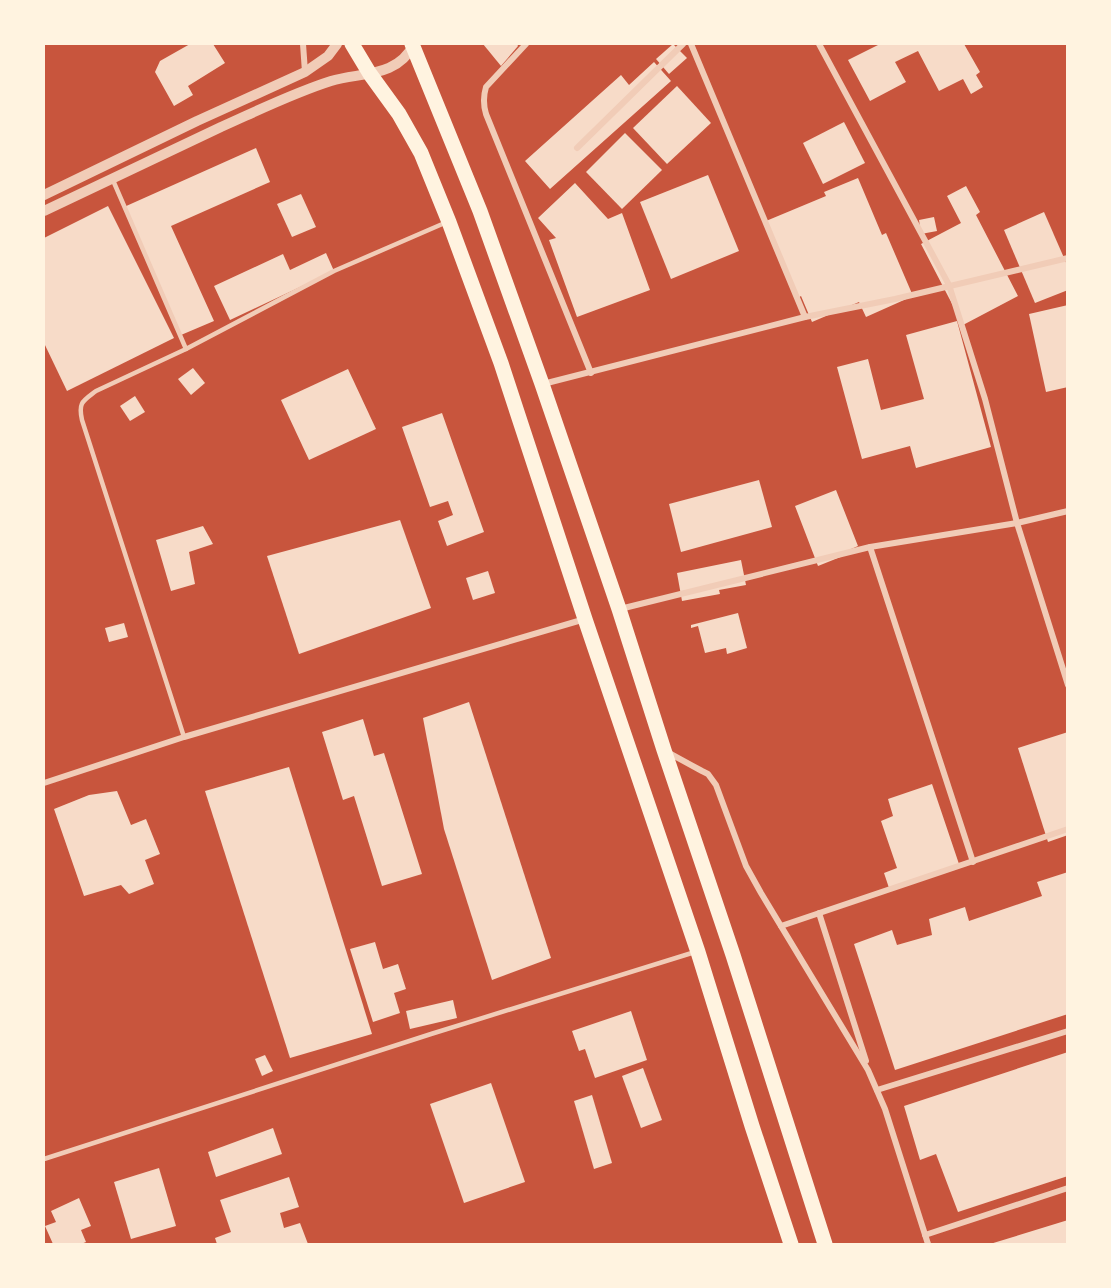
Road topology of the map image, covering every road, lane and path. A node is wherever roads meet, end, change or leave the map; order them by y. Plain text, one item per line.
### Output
1 (303, 44) edge
2 (337, 44) edge
3 (352, 44) edge
4 (413, 44) edge
5 (526, 44) edge
6 (683, 44) edge
7 (691, 44) edge
8 (819, 44) edge
9 (305, 72) junction
10 (370, 74) junction
11 (197, 122) junction
12 (204, 135) junction
13 (577, 148) dead end
14 (112, 178) junction
15 (44, 195) edge
16 (44, 211) edge
17 (449, 222) junction
18 (1068, 258) edge
19 (949, 285) junction
20 (805, 317) junction
21 (186, 349) junction
22 (591, 373) junction
23 (542, 384) junction
24 (1068, 510) edge
25 (1017, 523) junction
26 (870, 548) junction
27 (619, 609) junction
28 (585, 619) junction
29 (1068, 685) edge
30 (184, 737) junction
31 (664, 750) junction
32 (44, 783) edge
33 (1068, 829) edge
34 (972, 862) junction
35 (819, 913) junction
36 (781, 926) junction
37 (698, 952) junction
38 (1068, 1031) edge
39 (868, 1070) junction
40 (877, 1090) junction
41 (44, 1159) edge
42 (1068, 1188) edge
43 (925, 1235) junction
44 (791, 1245) edge
45 (825, 1245) edge
46 (928, 1245) edge

1 - 9 street
2 - 9 street
3 - 10 main road
4 - 10 street
4 - 23 main road
5 - 22 street
6 - 13 street
7 - 20 street
8 - 19 street
9 - 11 street
10 - 12 street
10 - 17 main road
11 - 12 street
11 - 15 street
12 - 14 street
14 - 16 street
14 - 21 lane
17 - 21 lane
17 - 28 main road
18 - 19 street
19 - 20 street
19 - 25 street
20 - 22 street
21 - 30 lane
22 - 23 street
23 - 27 main road
24 - 25 street
25 - 26 street
25 - 29 street
26 - 27 street
26 - 34 street
27 - 31 main road
28 - 30 street
28 - 37 main road
30 - 32 street
31 - 36 street
31 - 45 main road
33 - 34 street
34 - 35 street
35 - 36 street
35 - 39 street
36 - 39 street
37 - 41 lane
37 - 44 main road
38 - 40 street
39 - 40 street
40 - 43 street
42 - 43 street
43 - 46 street

